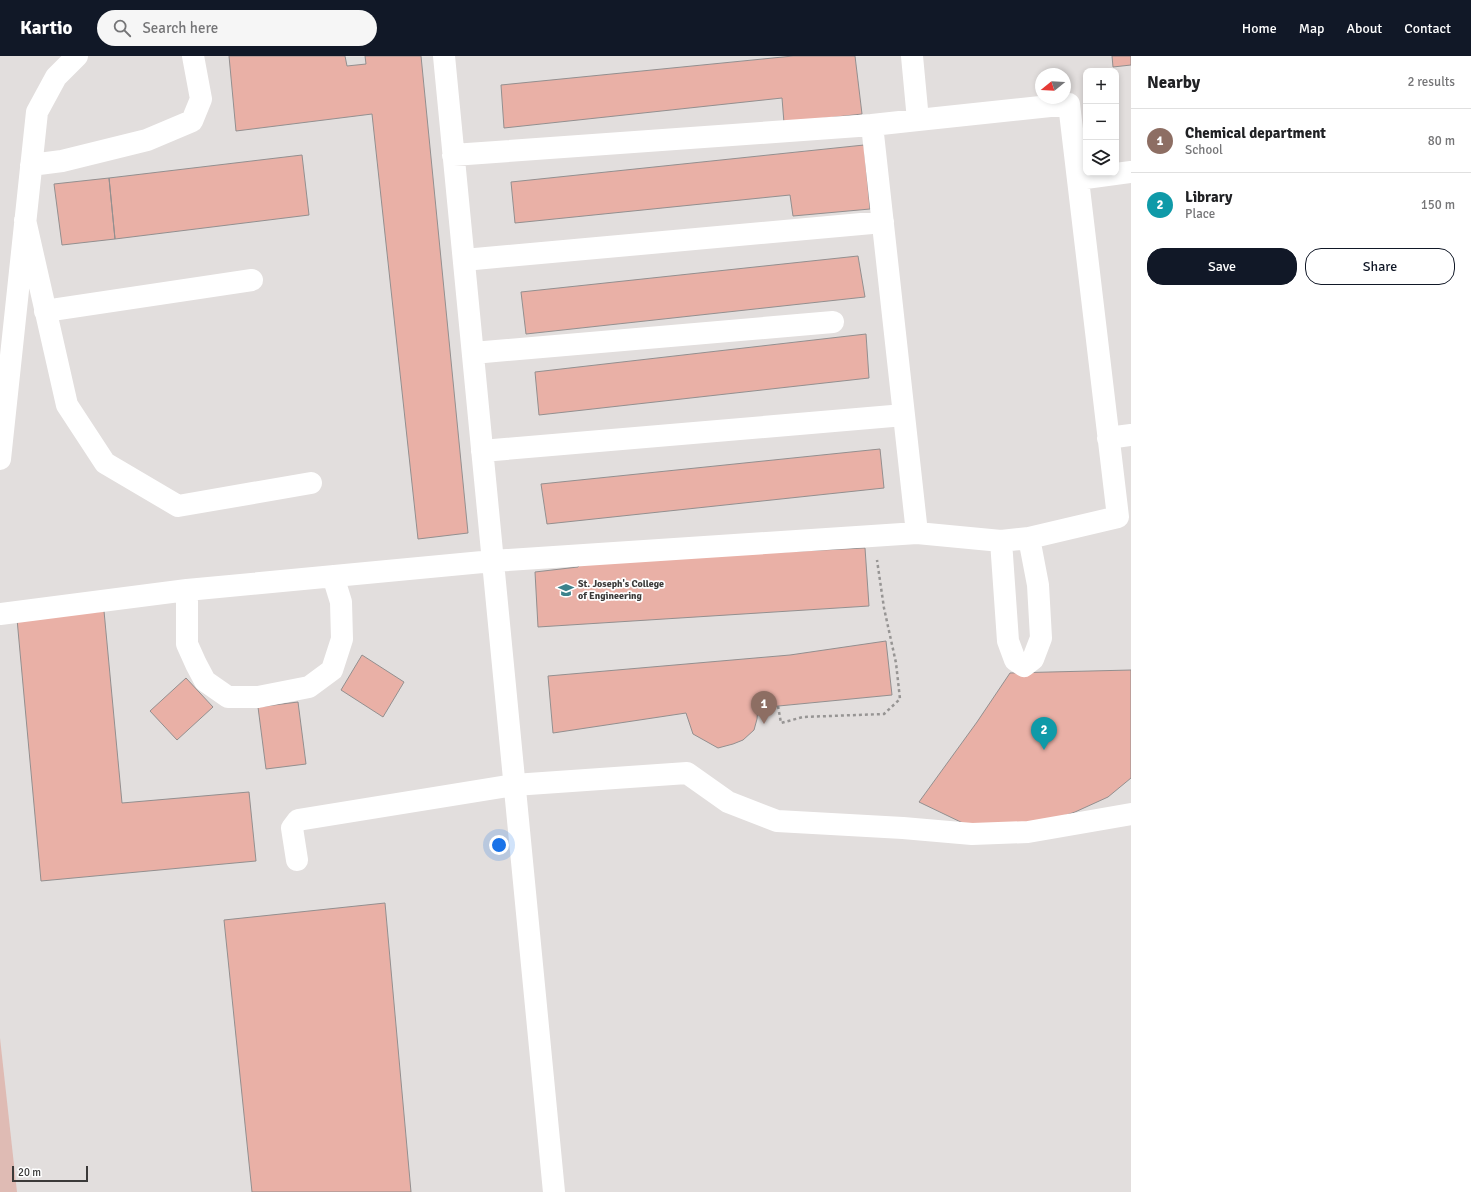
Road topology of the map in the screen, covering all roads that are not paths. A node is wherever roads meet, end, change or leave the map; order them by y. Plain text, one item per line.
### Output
1 (77, 56) edge
2 (193, 56) edge
3 (444, 56) edge
4 (912, 56) edge
5 (918, 120) junction
6 (872, 125) junction
7 (453, 155) junction
8 (31, 165) junction
9 (1131, 172) edge
10 (1078, 179) junction
11 (25, 220) junction
12 (883, 222) junction
13 (464, 260) junction
14 (252, 280) dead end
15 (45, 311) junction
16 (833, 322) dead end
17 (473, 353) junction
18 (904, 415) junction
19 (1131, 435) edge
20 (1108, 438) junction
21 (482, 451) junction
22 (0, 459) edge
23 (311, 482) dead end
24 (1124, 516) edge
25 (917, 533) junction
26 (1029, 538) junction
27 (1001, 541) junction
28 (493, 561) junction
29 (333, 576) junction
30 (187, 590) junction
31 (0, 614) edge
32 (514, 785) junction
33 (1131, 814) edge
34 (297, 860) dead end
35 (554, 1192) edge

1 - 8 lane
2 - 8 lane
3 - 7 lane
4 - 5 lane
5 - 6 lane
5 - 10 lane
6 - 7 lane
6 - 12 lane
7 - 13 lane
8 - 11 lane
9 - 10 lane
10 - 20 lane
11 - 15 lane
11 - 22 lane
12 - 13 lane
12 - 18 lane
13 - 17 lane
14 - 15 lane
15 - 23 lane
16 - 17 lane
17 - 21 lane
18 - 21 lane
18 - 25 lane
19 - 20 lane
20 - 24 lane
21 - 28 lane
24 - 26 lane
25 - 27 lane
25 - 28 lane
26 - 27 lane
26 - 27 lane
28 - 29 lane
28 - 32 lane
29 - 30 lane
29 - 30 lane
30 - 31 lane
32 - 33 lane
32 - 34 lane
32 - 35 lane

